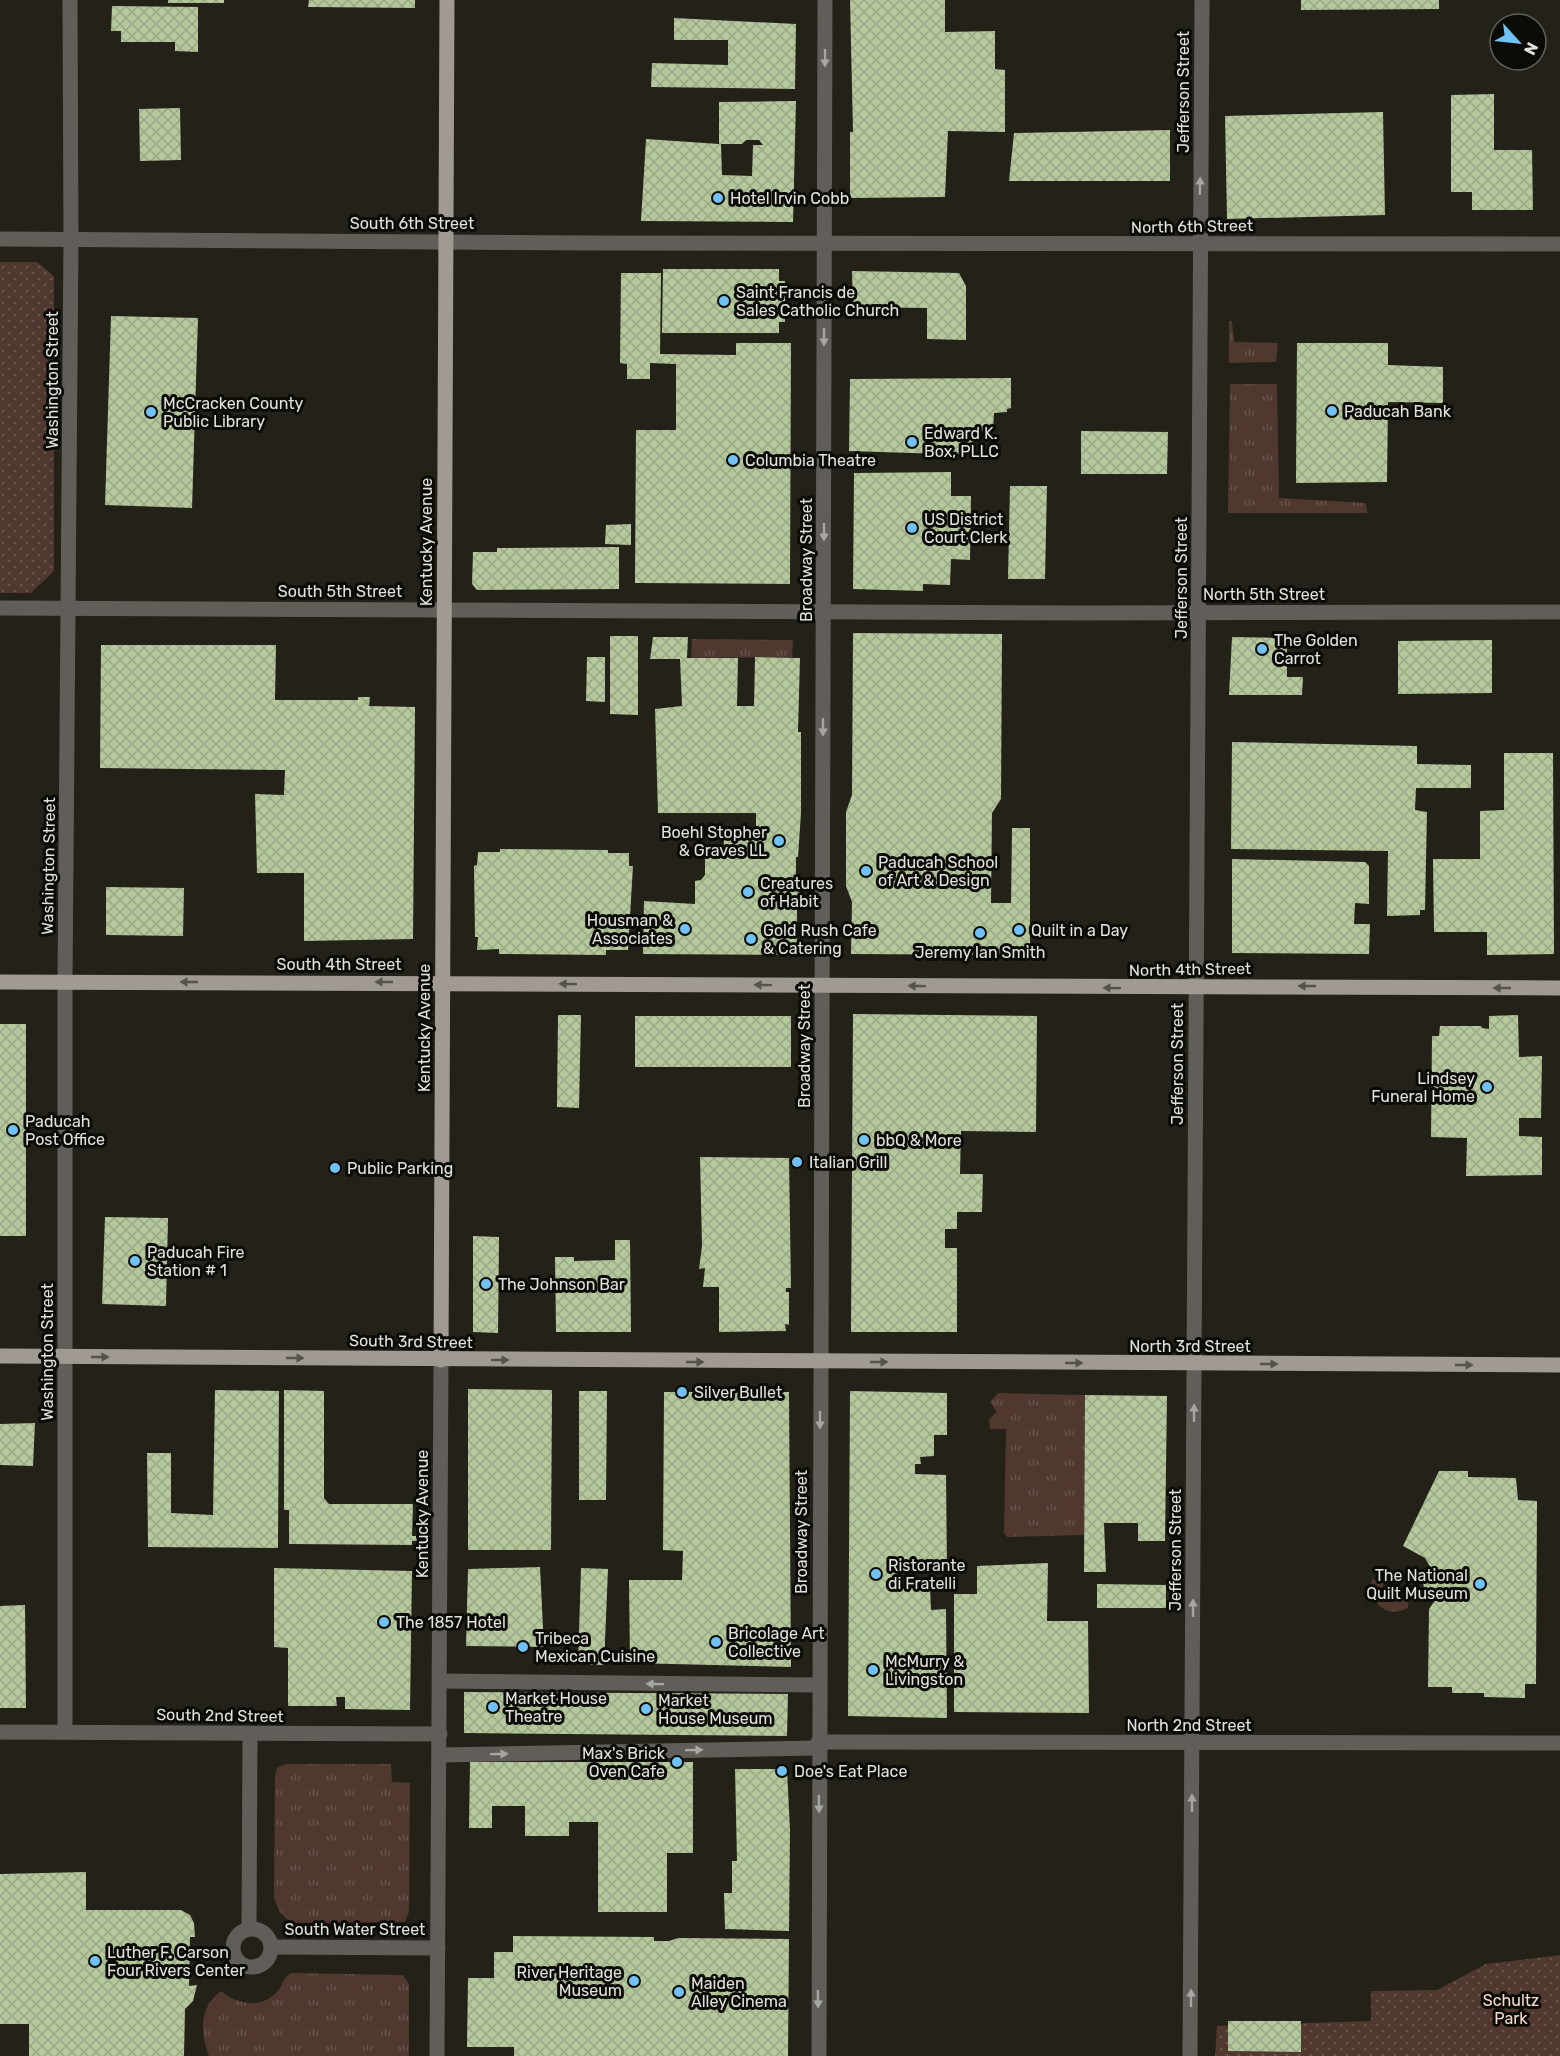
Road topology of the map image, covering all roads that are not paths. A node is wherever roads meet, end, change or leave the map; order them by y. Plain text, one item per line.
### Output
1 (70, 0) edge
2 (447, 0) edge
3 (825, 0) edge
4 (1202, 0) edge
5 (0, 239) edge
6 (71, 240) junction
7 (446, 240) junction
8 (824, 244) junction
9 (1201, 244) junction
10 (1560, 244) edge
11 (0, 608) edge
12 (69, 608) junction
13 (444, 610) junction
14 (824, 612) junction
15 (1200, 612) junction
16 (1560, 612) edge
17 (0, 982) edge
18 (65, 982) junction
19 (442, 982) junction
20 (821, 986) junction
21 (1196, 987) junction
22 (1560, 988) edge
23 (0, 1356) edge
24 (65, 1356) junction
25 (441, 1360) junction
26 (821, 1362) junction
27 (1194, 1364) junction
28 (1560, 1365) edge
29 (441, 1681) junction
30 (818, 1685) junction
31 (65, 1731) junction
32 (0, 1732) edge
33 (250, 1734) junction
34 (440, 1734) junction
35 (1192, 1743) junction
36 (1560, 1743) edge
37 (818, 1745) junction
38 (440, 1755) junction
39 (249, 1929) junction
40 (272, 1947) junction
41 (438, 1948) junction
42 (437, 2056) edge
43 (819, 2056) edge
44 (1190, 2056) edge

1 - 6 street, Washington Street
2 - 7 main road, Kentucky Avenue
3 -> 8 street, Broadway Street
9 -> 4 street, Jefferson Street
5 - 6 street, South 6th Street
6 - 7 street, South 6th Street
6 - 12 street, Washington Street
7 - 8 street, South 6th Street
7 - 13 main road, Kentucky Avenue
8 - 9 street, North 6th Street
8 -> 14 street, Broadway Street
9 - 10 street, North 6th Street
9 - 15 street, Jefferson Street
11 - 12 street, South 5th Street
12 - 13 street, South 5th Street
12 - 18 street, Washington Street
13 - 14 street, South 5th Street
13 - 19 main road, Kentucky Avenue
14 - 15 street, North 5th Street
14 -> 20 street, Broadway Street
15 - 16 street, North 5th Street
15 - 21 street, Jefferson Street
17 - 18 main road, South 4th Street
19 -> 18 main road, South 4th Street
18 - 24 street, Washington Street
20 -> 19 main road, South 4th Street
19 - 25 main road, Kentucky Avenue
21 -> 20 main road, North 4th Street
20 - 26 street, Broadway Street
22 -> 21 main road, North 4th Street
21 - 27 street, Jefferson Street
23 - 24 main road, South 3rd Street
24 -> 25 main road, South 3rd Street
24 - 31 street, Washington Street
25 -> 26 main road, South 3rd Street
25 - 29 street, Kentucky Avenue
26 -> 27 main road, North 3rd Street
26 -> 30 street, Broadway Street
27 -> 28 main road, North 3rd Street
35 -> 27 street, Jefferson Street
30 -> 29 street
29 - 34 street, Kentucky Avenue
30 - 37 street, Broadway Street
31 - 32 street, South 2nd Street
31 - 33 street, South 2nd Street
33 - 34 street, South 2nd Street
33 - 39 street
34 - 38 street, Kentucky Avenue
35 - 36 street, North 2nd Street
35 - 37 street, North 2nd Street
44 -> 35 street, Jefferson Street
38 -> 37 street
37 -> 43 street, Broadway Street
38 - 41 street, Kentucky Avenue
39 - 40 street, South Water Street
39 - 40 street, South Water Street
40 - 41 street, South Water Street
41 - 42 street, Kentucky Avenue

